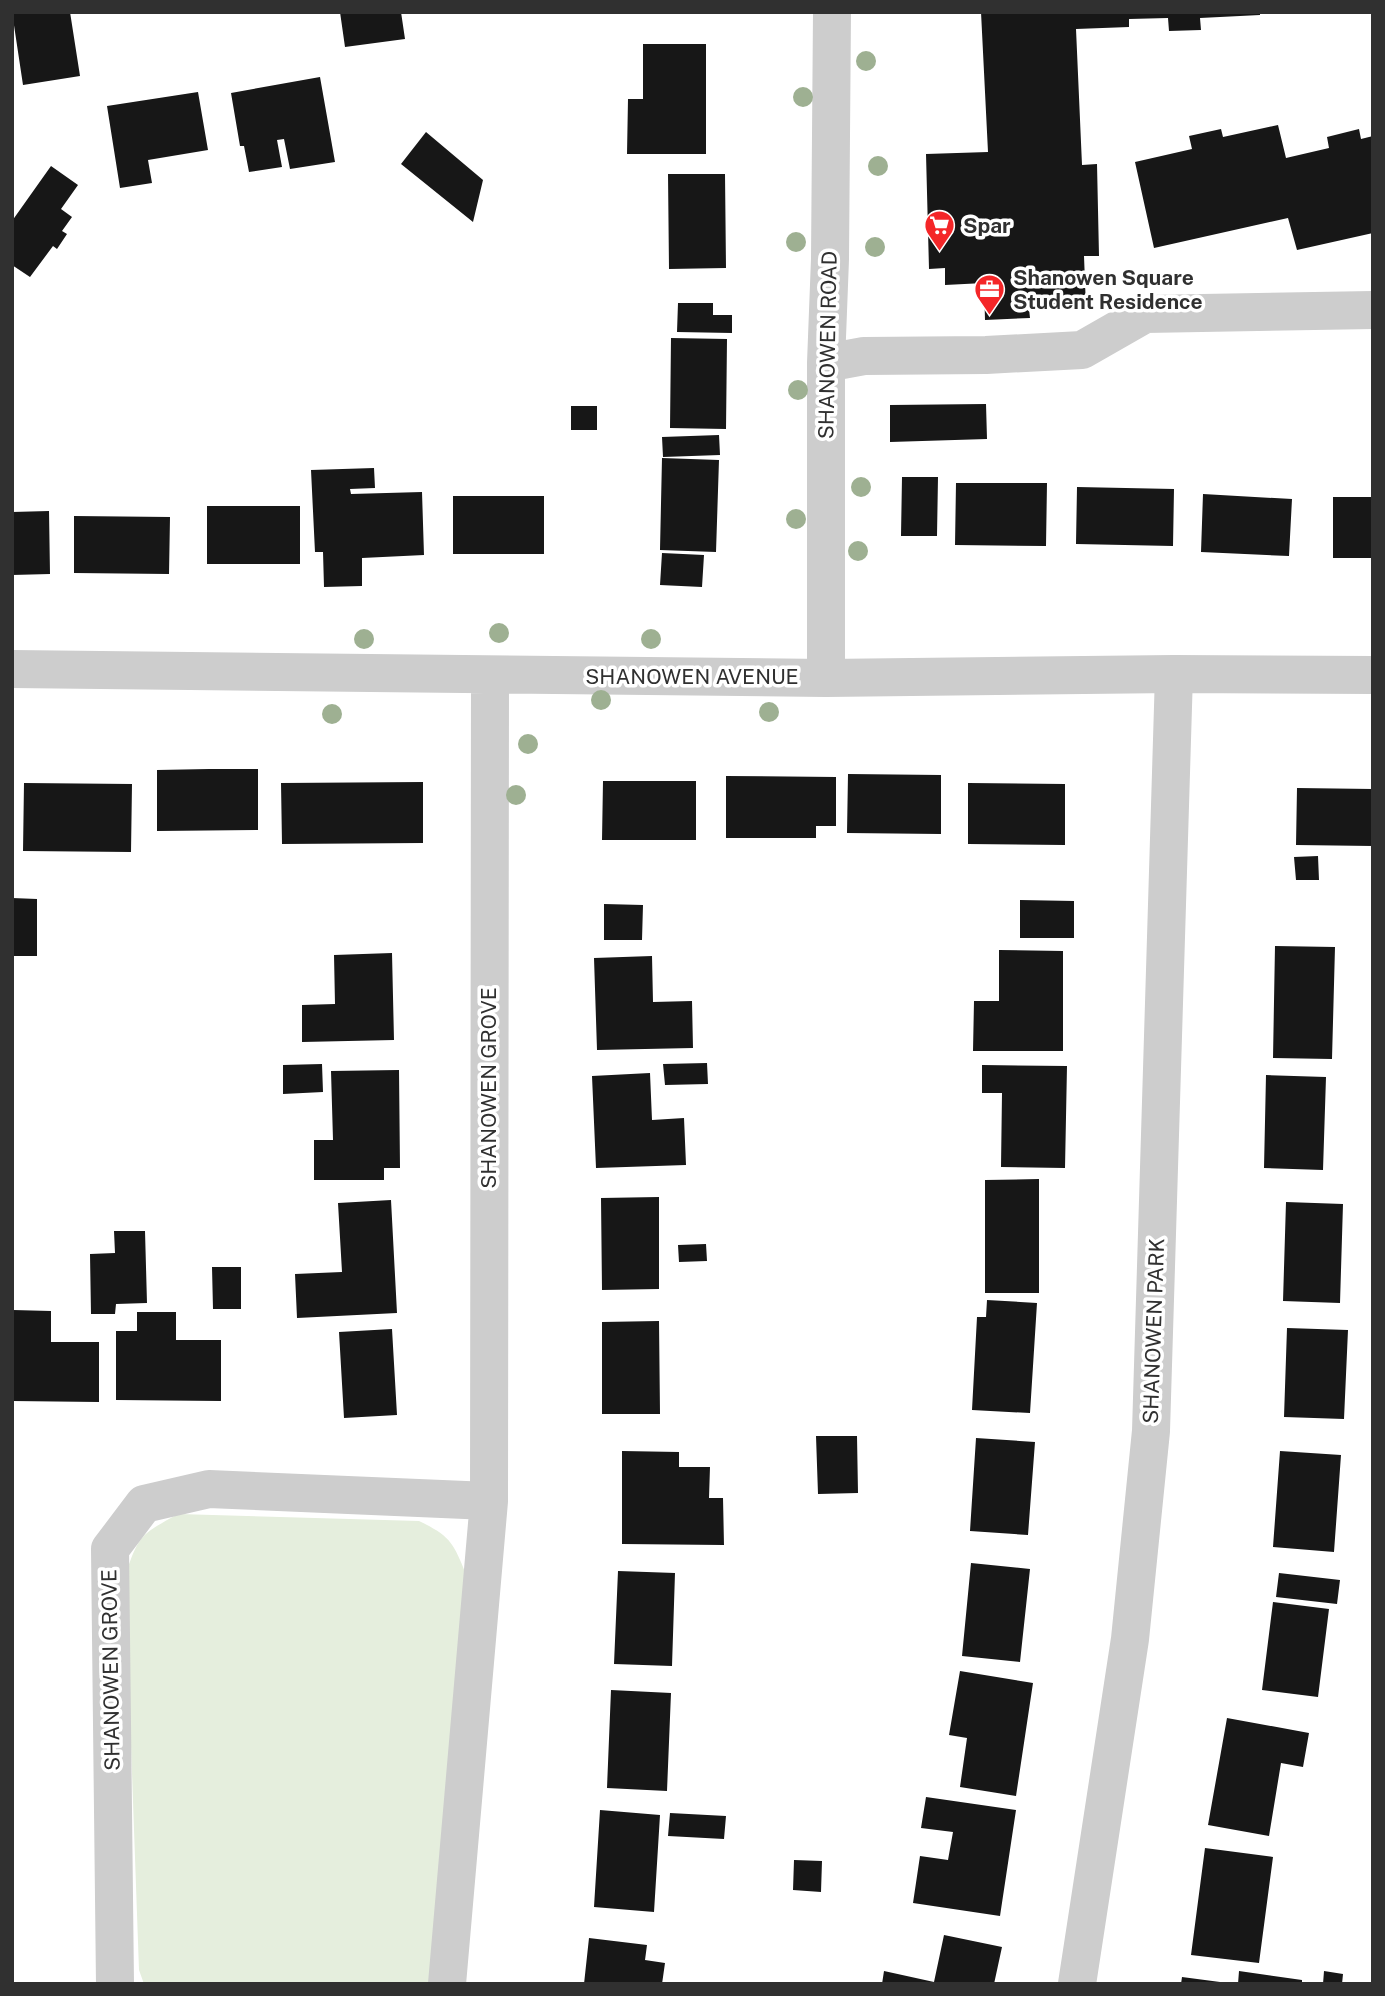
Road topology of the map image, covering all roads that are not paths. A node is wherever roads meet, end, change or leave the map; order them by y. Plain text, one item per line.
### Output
1 (832, 12) edge
2 (1373, 310) edge
3 (825, 363) junction
4 (12, 669) edge
5 (1174, 674) junction
6 (490, 675) junction
7 (1373, 675) edge
8 (826, 678) junction
9 (489, 1501) junction
10 (115, 1984) edge
11 (447, 1984) edge
12 (1077, 1984) edge

1 - 3 street, SHANOWEN ROAD
2 - 3 street
3 - 8 street, SHANOWEN ROAD
4 - 6 street, SHANOWEN AVENUE
5 - 7 street, SHANOWEN AVENUE
5 - 8 street, SHANOWEN AVENUE
5 - 12 street, SHANOWEN PARK
6 - 8 street, SHANOWEN AVENUE
6 - 9 street, SHANOWEN GROVE
9 - 10 street, SHANOWEN GROVE
9 - 11 street, SHANOWEN GROVE

